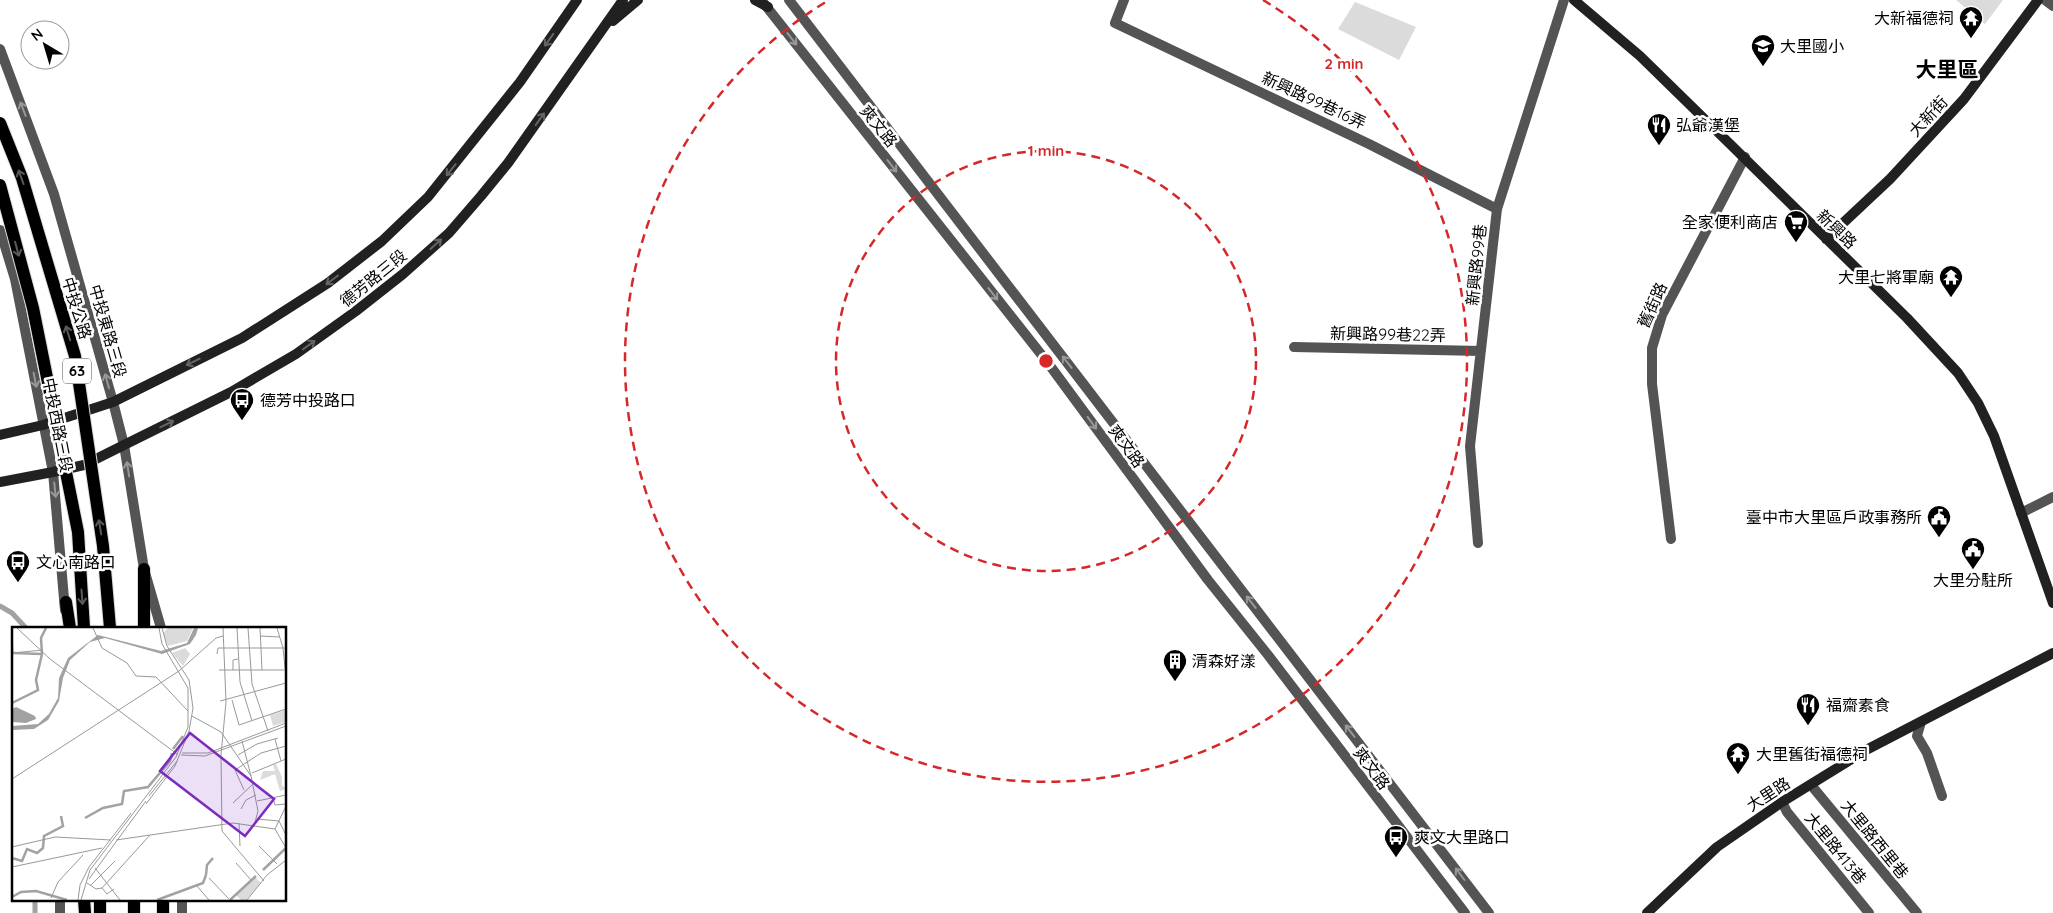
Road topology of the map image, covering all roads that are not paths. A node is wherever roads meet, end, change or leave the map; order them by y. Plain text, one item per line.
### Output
1 (577, 0) edge
2 (623, 0) edge
3 (638, 0) edge
4 (755, 0) edge
5 (789, 0) edge
6 (1124, 0) edge
7 (1564, 0) edge
8 (1574, 0) edge
9 (2038, 0) edge
10 (2045, 0) edge
11 (765, 4) edge
12 (2053, 6) edge
13 (605, 28) junction
14 (0, 49) edge
15 (0, 123) edge
16 (1744, 157) junction
17 (0, 185) edge
18 (1497, 209) junction
19 (0, 230) edge
20 (1826, 240) junction
21 (1294, 348) dead end
22 (1481, 351) junction
23 (113, 402) junction
24 (43, 425) junction
25 (0, 435) edge
26 (124, 445) junction
27 (53, 472) junction
28 (0, 482) edge
29 (2053, 497) edge
30 (2021, 514) junction
31 (1671, 539) dead end
32 (1478, 543) dead end
33 (144, 569) junction
34 (66, 602) junction
35 (2053, 603) edge
36 (65, 627) edge
37 (70, 627) edge
38 (84, 627) edge
39 (110, 627) edge
40 (144, 627) edge
41 (161, 627) edge
42 (2053, 653) edge
43 (1920, 722) junction
44 (1811, 784) junction
45 (1942, 796) dead end
46 (1782, 802) junction
47 (60, 900) edge
48 (84, 900) edge
49 (100, 900) edge
50 (134, 900) edge
51 (163, 900) edge
52 (182, 900) edge
53 (60, 913) edge
54 (85, 913) edge
55 (100, 913) edge
56 (134, 913) edge
57 (163, 913) edge
58 (182, 913) edge
59 (1465, 913) edge
60 (1489, 913) edge
61 (1647, 913) edge
62 (1869, 913) edge
63 (1916, 913) edge

1 -> 23 street, 德芳路三段
2 - 13 street, 德芳路三段
3 - 13 street
4 - 11 street
60 -> 5 street, 爽文路
6 - 18 street, 新興路99巷16弄
7 - 18 street, 新興路99巷
8 - 16 street, 新興路
9 - 20 street, 大新街
10 - 12 street
11 -> 59 street, 爽文路
26 -> 13 street, 德芳路三段
23 -> 14 street, 中投東路三段
39 -> 15 main road, 中投公路 / 63, bridge
16 - 20 street, 新興路
16 - 31 street, 舊街路
17 -> 38 main road, 63, bridge
18 - 22 street, 新興路99巷
19 -> 24 street, 中投西路三段
20 - 30 street, 新興路
21 - 22 street, 新興路99巷22弄
22 - 32 street, 新興路99巷
23 - 24 street, 德芳路三段
23 - 26 street, 中投東路三段
24 - 25 street, 德芳路三段
24 - 27 street, 中投西路三段
26 - 27 street, 德芳路三段
33 -> 26 street, 中投東路三段
27 - 28 street, 德芳路三段
27 -> 34 street, 中投西路三段
29 - 30 street
30 - 35 street, 新興路
33 - 40 main road
33 - 41 street, 中投東路三段
34 - 36 street, 中投西路三段
34 - 37 main road
42 - 43 street, 大里路
43 - 44 street, 大里路
43 - 45 street
44 - 46 street, 大里路
44 - 63 street, 大里路西里巷
46 - 61 street, 大里路
46 - 62 street, 大里路413巷
47 - 53 street
48 - 54 main road
49 - 55 main road
50 - 56 main road
51 - 57 main road
52 - 58 street

